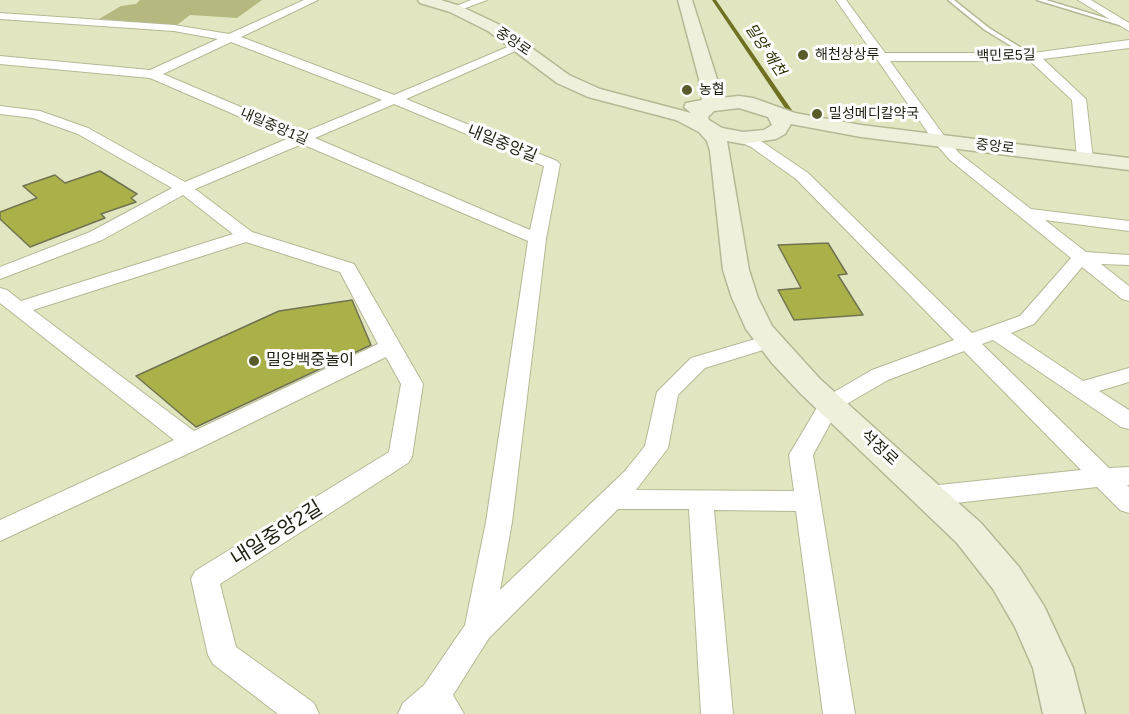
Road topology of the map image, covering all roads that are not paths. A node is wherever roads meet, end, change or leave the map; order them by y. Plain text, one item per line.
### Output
1 (293, 0) edge
2 (313, 0) edge
3 (425, 0) edge
4 (482, 0) edge
5 (685, 0) edge
6 (841, 0) edge
7 (951, 0) edge
8 (1040, 0) edge
9 (1083, 0) edge
10 (455, 9) junction
11 (287, 11) junction
12 (0, 16) edge
13 (1129, 28) edge
14 (232, 38) junction
15 (1129, 44) edge
16 (520, 46) junction
17 (881, 57) junction
18 (1033, 57) junction
19 (0, 60) edge
20 (152, 74) junction
21 (708, 79) junction
22 (395, 100) junction
23 (631, 101) junction
24 (753, 104) junction
25 (707, 108) junction
26 (0, 110) edge
27 (776, 121) junction
28 (706, 128) junction
29 (743, 138) junction
30 (302, 139) junction
31 (940, 140) junction
32 (1085, 159) junction
33 (1129, 164) edge
34 (723, 172) junction
35 (802, 176) junction
36 (184, 188) junction
37 (1027, 214) junction
38 (1129, 226) edge
39 (246, 236) junction
40 (537, 239) junction
41 (1082, 257) junction
42 (1129, 260) edge
43 (0, 273) edge
44 (1129, 295) edge
45 (9, 301) edge
46 (995, 332) junction
47 (769, 341) junction
48 (968, 342) junction
49 (390, 347) junction
50 (1129, 375) edge
51 (1080, 389) junction
52 (830, 404) junction
53 (1129, 422) edge
54 (192, 442) junction
55 (1129, 476) edge
56 (1103, 477) junction
57 (929, 496) junction
58 (612, 499) junction
59 (700, 500) junction
60 (808, 501) junction
61 (1129, 503) edge
62 (0, 531) edge
63 (479, 628) junction
64 (432, 708) edge
65 (303, 714) edge
66 (717, 714) edge
67 (839, 714) edge
68 (1064, 714) edge

1 - 11 street
2 - 11 street
3 - 10 street, 중앙로
4 - 10 street
5 - 21 street
6 - 17 street
7 - 18 lane
8 - 13 lane
9 - 13 street
10 - 16 street, 중앙로
11 - 14 street
12 - 14 street, 내일중앙길
14 - 20 street
14 - 22 street, 내일중앙길
15 - 18 street, 백민로5길
16 - 22 street
16 - 23 street, 중앙로
17 - 18 street, 백민로5길
17 - 31 street
18 - 32 street
19 - 20 street, 내일중앙1길
20 - 30 street, 내일중앙1길
21 - 24 street
21 - 25 street
22 - 30 street
22 - 40 street, 내일중앙길
23 - 25 street
23 - 28 street
24 - 25 street
24 - 27 street
25 - 28 street
26 - 36 street
27 - 29 street
27 - 31 street, 중앙로
27 - 35 street
28 - 29 street
28 - 34 street, 석정로
29 - 34 street
29 - 35 street
30 - 36 street
30 - 40 street, 내일중앙1길
31 - 32 street, 중앙로
31 - 37 street
32 - 33 street, 중앙로
34 - 47 street, 석정로
35 - 48 street
36 - 39 street, 내일중앙2길
36 - 43 street
37 - 38 street
37 - 41 street
39 - 45 street
39 - 49 street, 내일중앙2길
40 - 63 street, 내일중앙길
41 - 42 street
41 - 44 street
41 - 46 street
45 - 54 street
46 - 48 street
46 - 51 street
47 - 52 street, 석정로
47 - 58 street
48 - 52 street
48 - 56 street
49 - 54 street
49 - 65 street, 내일중앙2길
50 - 51 street
51 - 53 street
52 - 57 street, 석정로
52 - 60 street
54 - 62 street
55 - 56 street
56 - 57 street
56 - 61 street
57 - 68 street, 석정로
58 - 59 street
58 - 63 street
59 - 60 street
59 - 66 street
60 - 67 street
63 - 64 street

